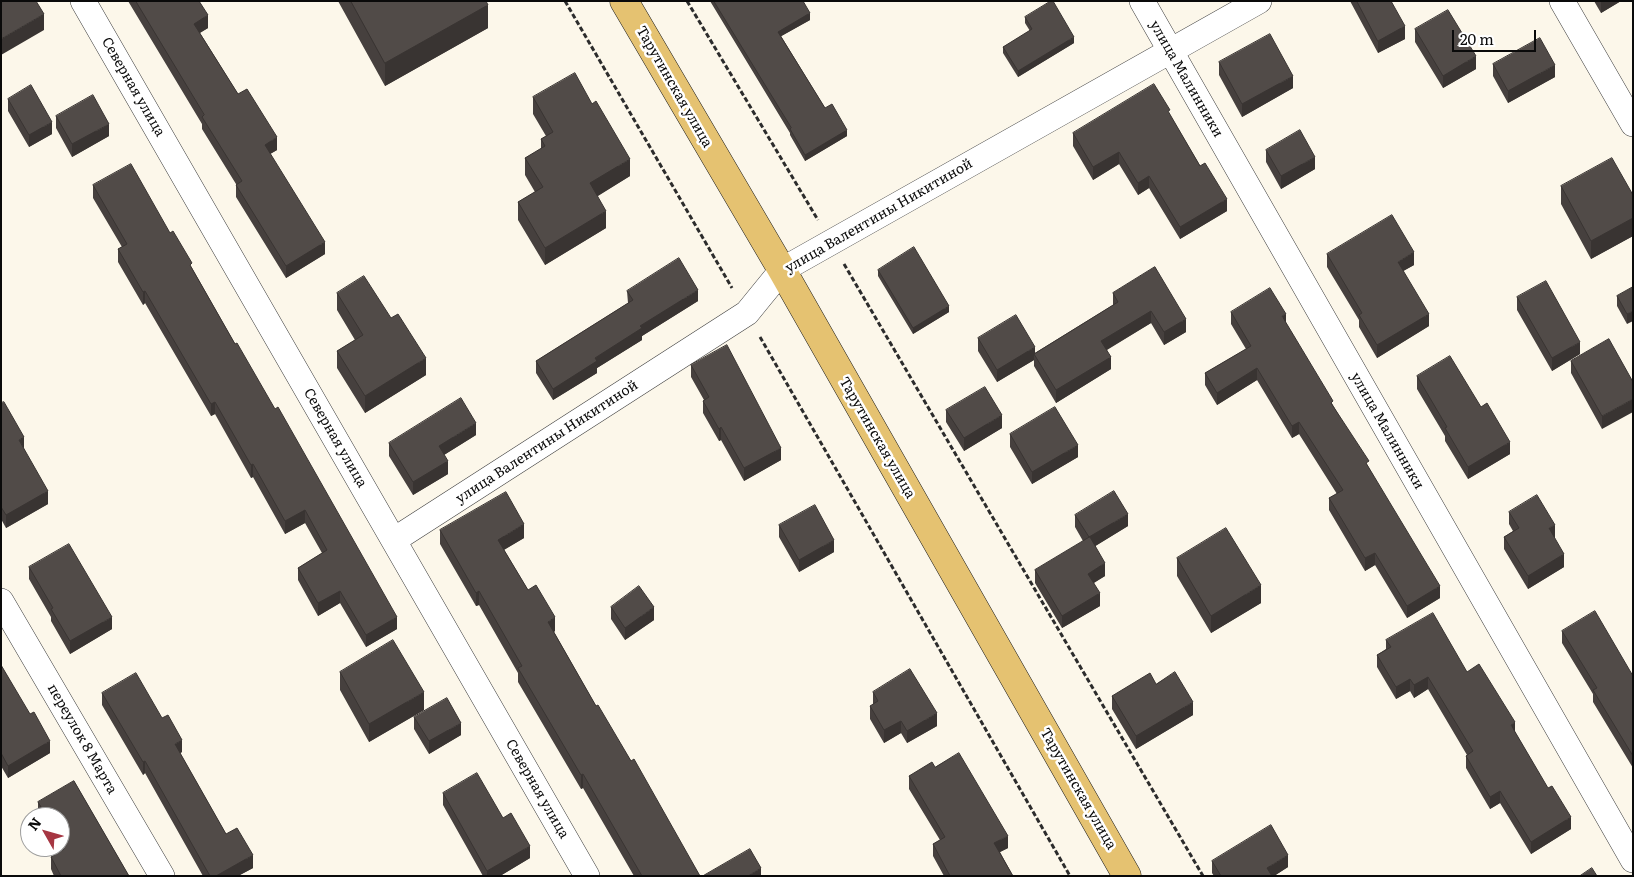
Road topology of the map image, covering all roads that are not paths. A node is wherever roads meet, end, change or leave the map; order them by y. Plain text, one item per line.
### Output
1 (83, 1) edge
2 (624, 1) edge
3 (1142, 1) edge
4 (1260, 1) edge
5 (1562, 1) edge
6 (1171, 52) junction
7 (1633, 124) edge
8 (782, 270) junction
9 (394, 540) junction
10 (1, 601) edge
11 (1633, 860) edge
12 (162, 876) edge
13 (586, 876) edge
14 (1127, 876) edge

1 - 9 street, Северная улица
2 - 8 main road, Тарутинская улица
3 - 6 street, улица Малинники
4 - 6 street, улица Валентины Никитиной
5 - 7 street
6 - 8 street, улица Валентины Никитиной
6 - 11 street, улица Малинники
8 - 9 street, улица Валентины Никитиной
8 - 14 main road, Тарутинская улица
9 - 13 street, Северная улица
10 - 12 street, переулок 8 Марта

